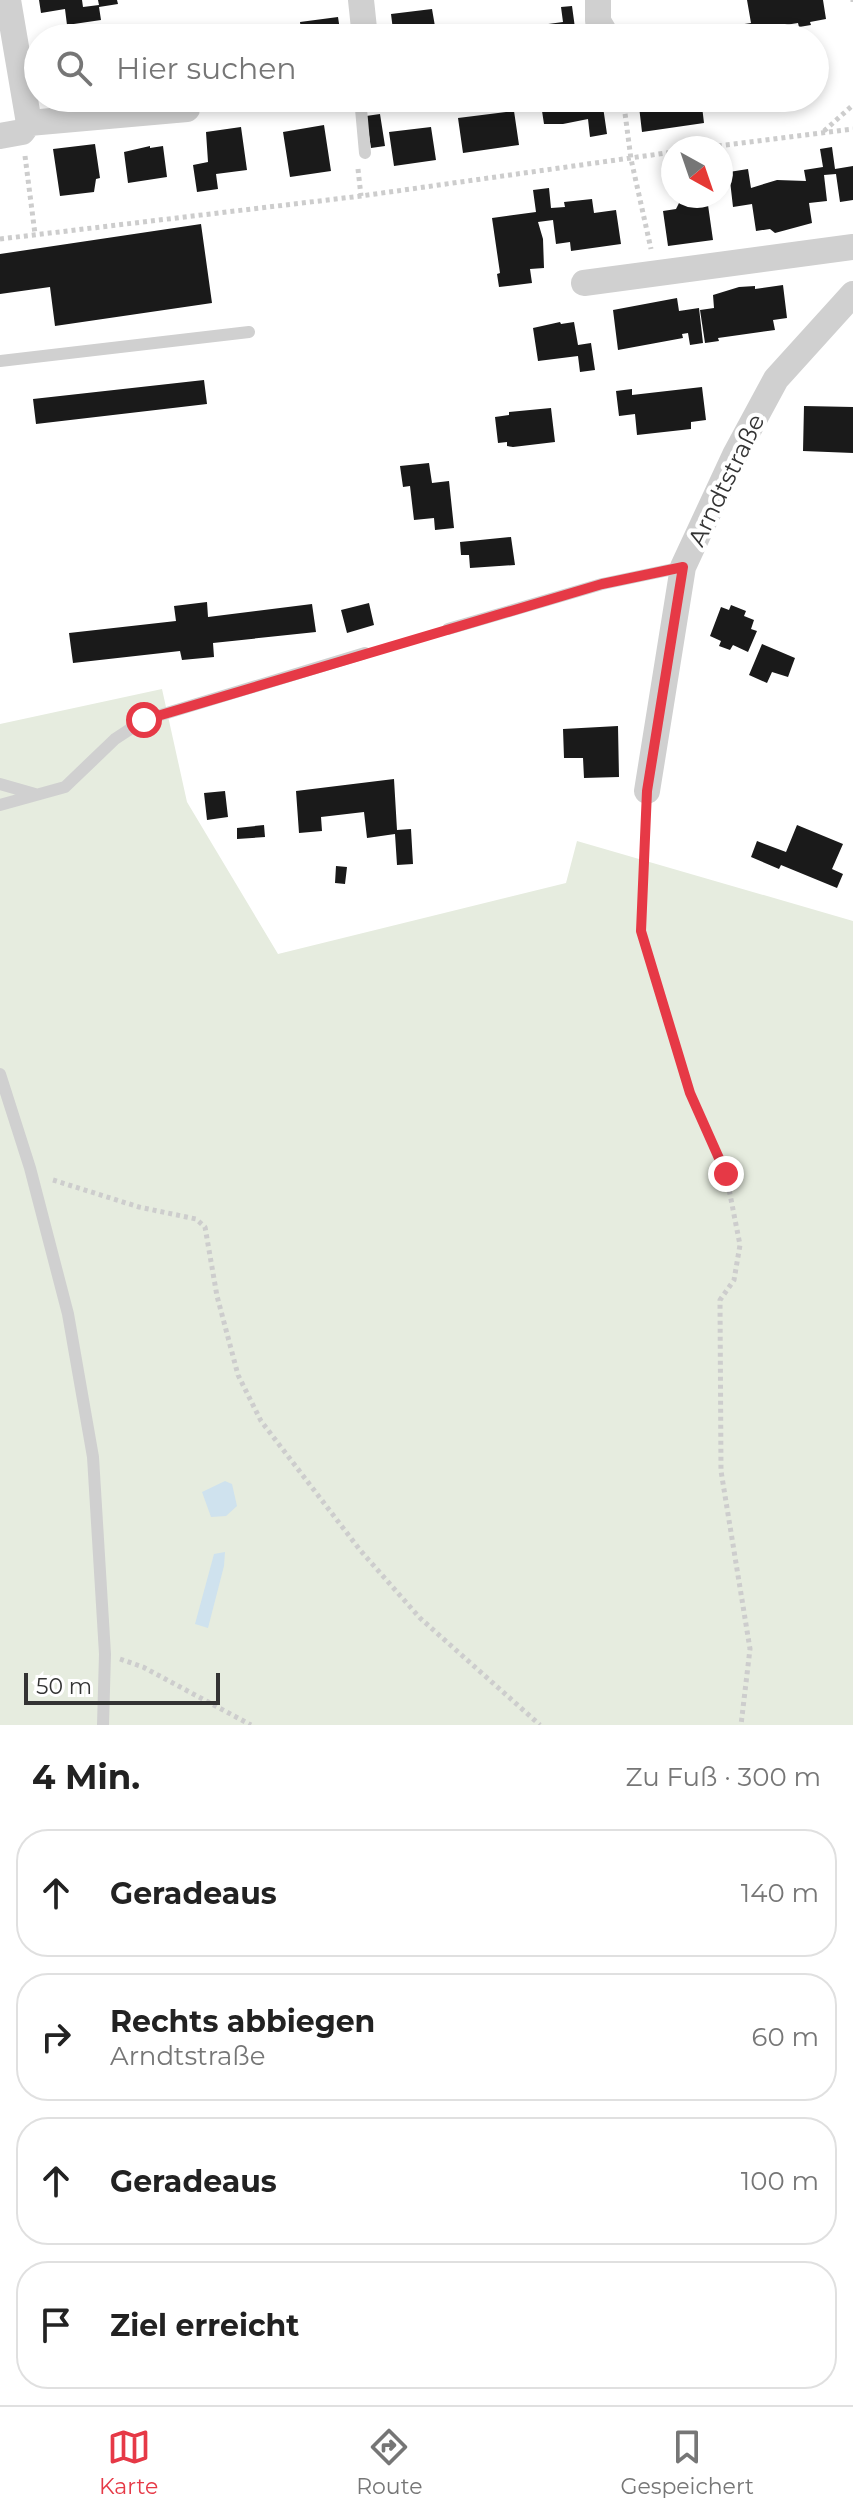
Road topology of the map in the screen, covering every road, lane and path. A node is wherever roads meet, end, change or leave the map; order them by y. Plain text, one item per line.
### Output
1 (8, 0) edge
2 (361, 0) edge
3 (598, 0) edge
4 (364, 24) edge
5 (600, 24) edge
6 (853, 105) edge
7 (164, 112) edge
8 (361, 112) edge
9 (625, 112) edge
10 (853, 129) edge
11 (17, 131) edge
12 (822, 132) junction
13 (733, 144) edge
14 (365, 153) dead end
15 (661, 154) edge
16 (631, 159) junction
17 (35, 234) junction
18 (0, 239) edge
19 (853, 247) edge
20 (656, 273) junction
21 (584, 283) dead end
22 (853, 294) edge
23 (249, 332) dead end
24 (0, 361) edge
25 (683, 567) junction
26 (448, 629) joint
27 (365, 653) joint
28 (0, 784) edge
29 (647, 791) joint
30 (37, 795) junction
31 (0, 805) edge
32 (0, 1074) edge
33 (30, 1168) junction
34 (105, 1654) junction
35 (103, 1725) edge
36 (251, 1725) edge
37 (540, 1725) edge
38 (741, 1725) edge

1 - 11 street
2 - 4 street
3 - 5 street
6 - 12 path
7 - 11 street
8 - 14 lane
9 - 16 path
10 - 12 path
11 - 17 path
12 - 13 path
15 - 16 path
16 - 17 path
16 - 20 path
17 - 18 path
19 - 20 street
20 - 21 street
22 - 25 street, Arndtstraße
23 - 24 lane
25 - 26 lane
25 - 29 street, Arndtstraße
26 - 27 path
27 - 30 lane
28 - 30 lane
29 - 38 path
30 - 31 lane
32 - 33 lane
33 - 34 lane
33 - 37 path
34 - 35 lane
34 - 36 path

